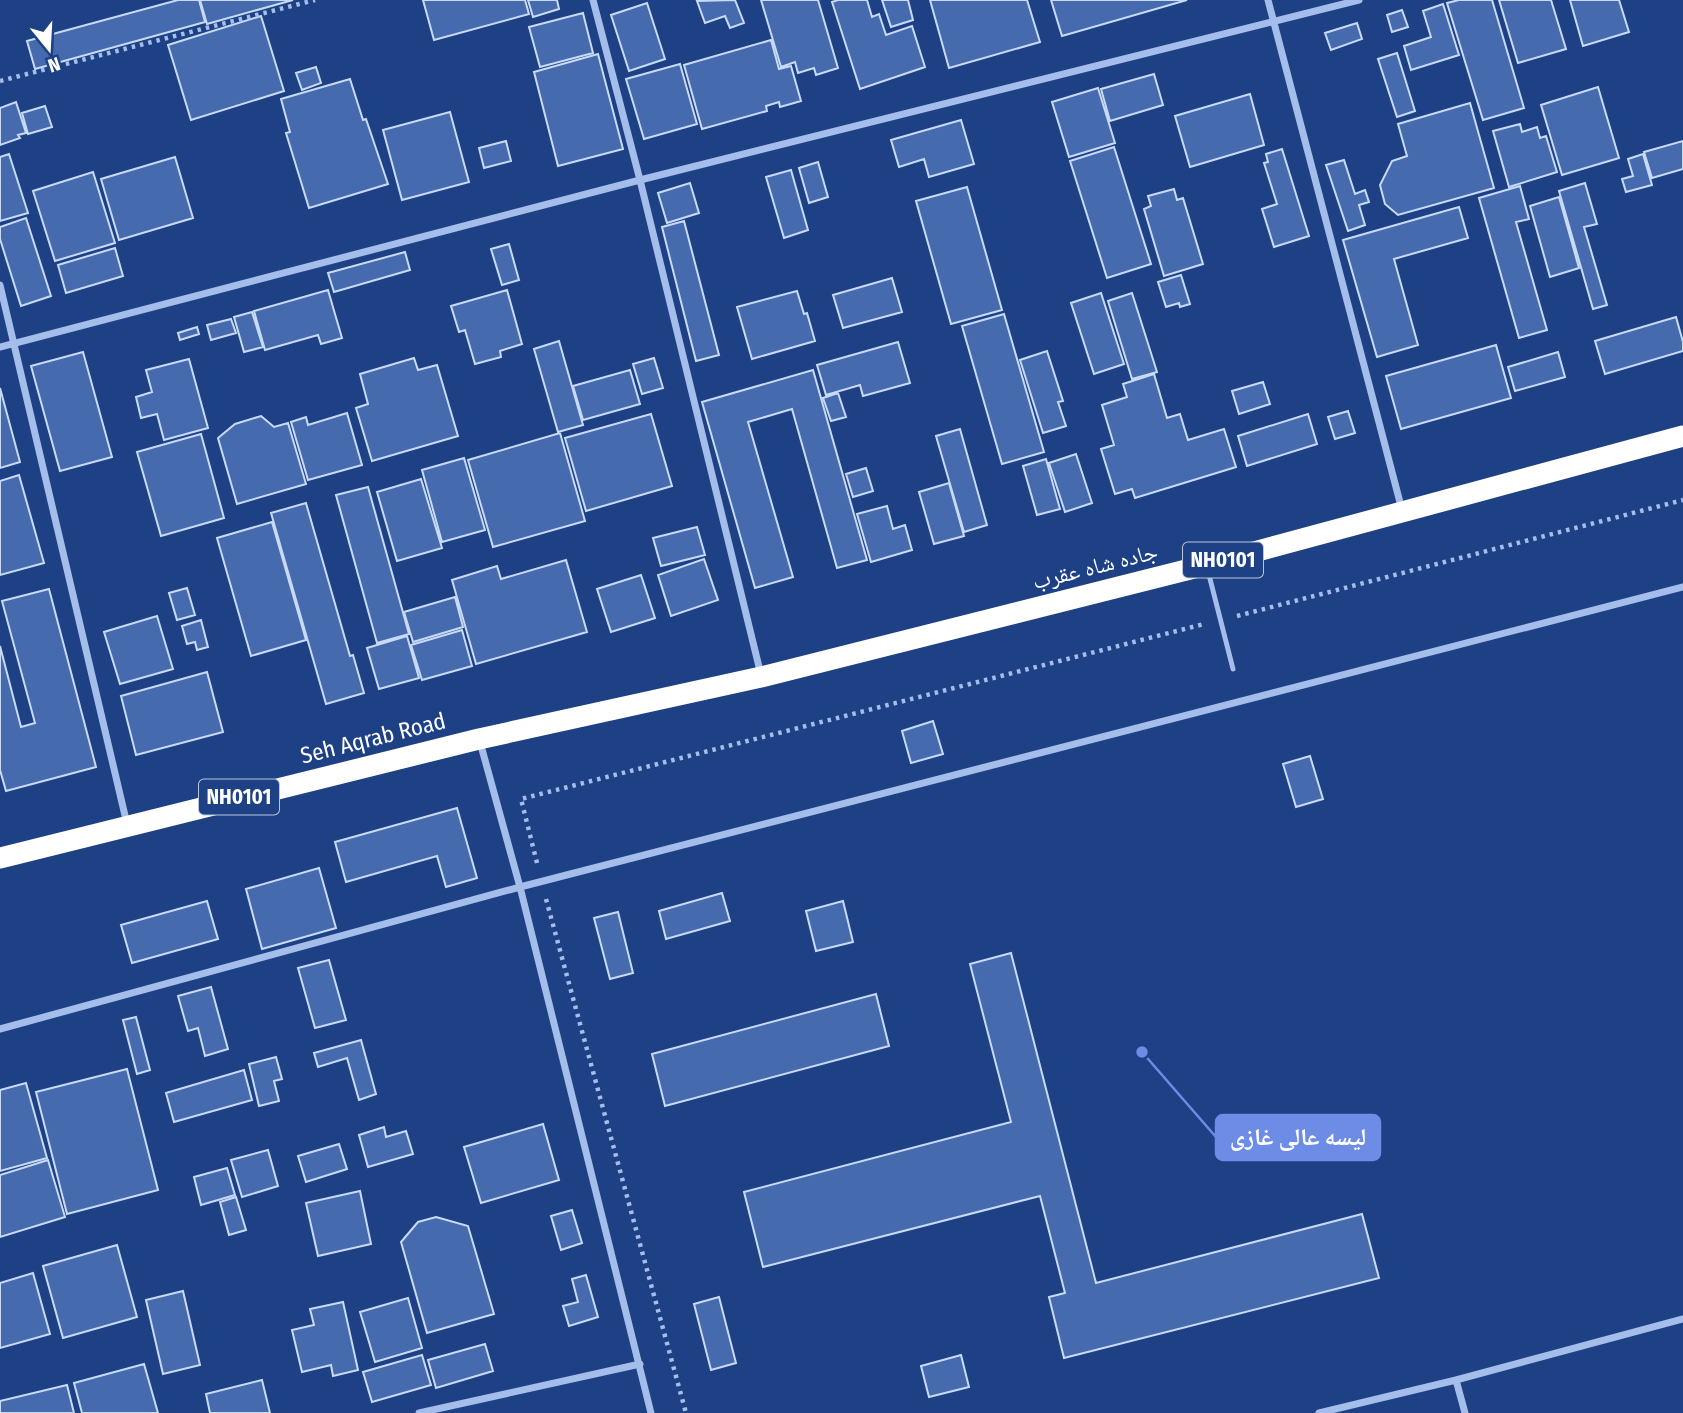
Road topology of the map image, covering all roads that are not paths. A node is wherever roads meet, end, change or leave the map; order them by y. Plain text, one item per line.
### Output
1 (593, 0) edge
2 (1268, 0) edge
3 (1359, 0) edge
4 (1274, 22) junction
5 (640, 180) junction
6 (0, 285) edge
7 (15, 343) junction
8 (0, 347) edge
9 (1683, 436) edge
10 (1402, 510) junction
11 (1206, 565) junction
12 (1683, 587) edge
13 (1233, 670) dead end
14 (761, 677) junction
15 (479, 739) junction
16 (127, 825) junction
17 (0, 858) edge
18 (520, 887) junction
19 (0, 1029) edge
20 (1683, 1319) edge
21 (640, 1364) junction
22 (1456, 1380) junction
23 (419, 1413) edge
24 (651, 1413) edge
25 (1319, 1413) edge
26 (1465, 1413) edge

1 - 5 street
2 - 4 street
3 - 4 street
4 - 5 street
4 - 10 street
5 - 7 street
5 - 14 street
6 - 7 street
7 - 8 street
7 - 16 street
9 - 10 highway, جاده شاه عقرب / NH0101
10 - 11 highway, جاده شاه عقرب / NH0101
11 - 13 lane
11 - 14 highway, جاده شاه عقرب / NH0101
12 - 18 street
14 - 15 highway, Seh Aqrab Road / NH0101
15 - 16 highway, Seh Aqrab Road / NH0101
15 - 18 street
16 - 17 highway, Seh Aqrab Road / NH0101
18 - 19 street
18 - 21 street
20 - 22 street
21 - 23 street
21 - 24 street
22 - 25 street
22 - 26 street

